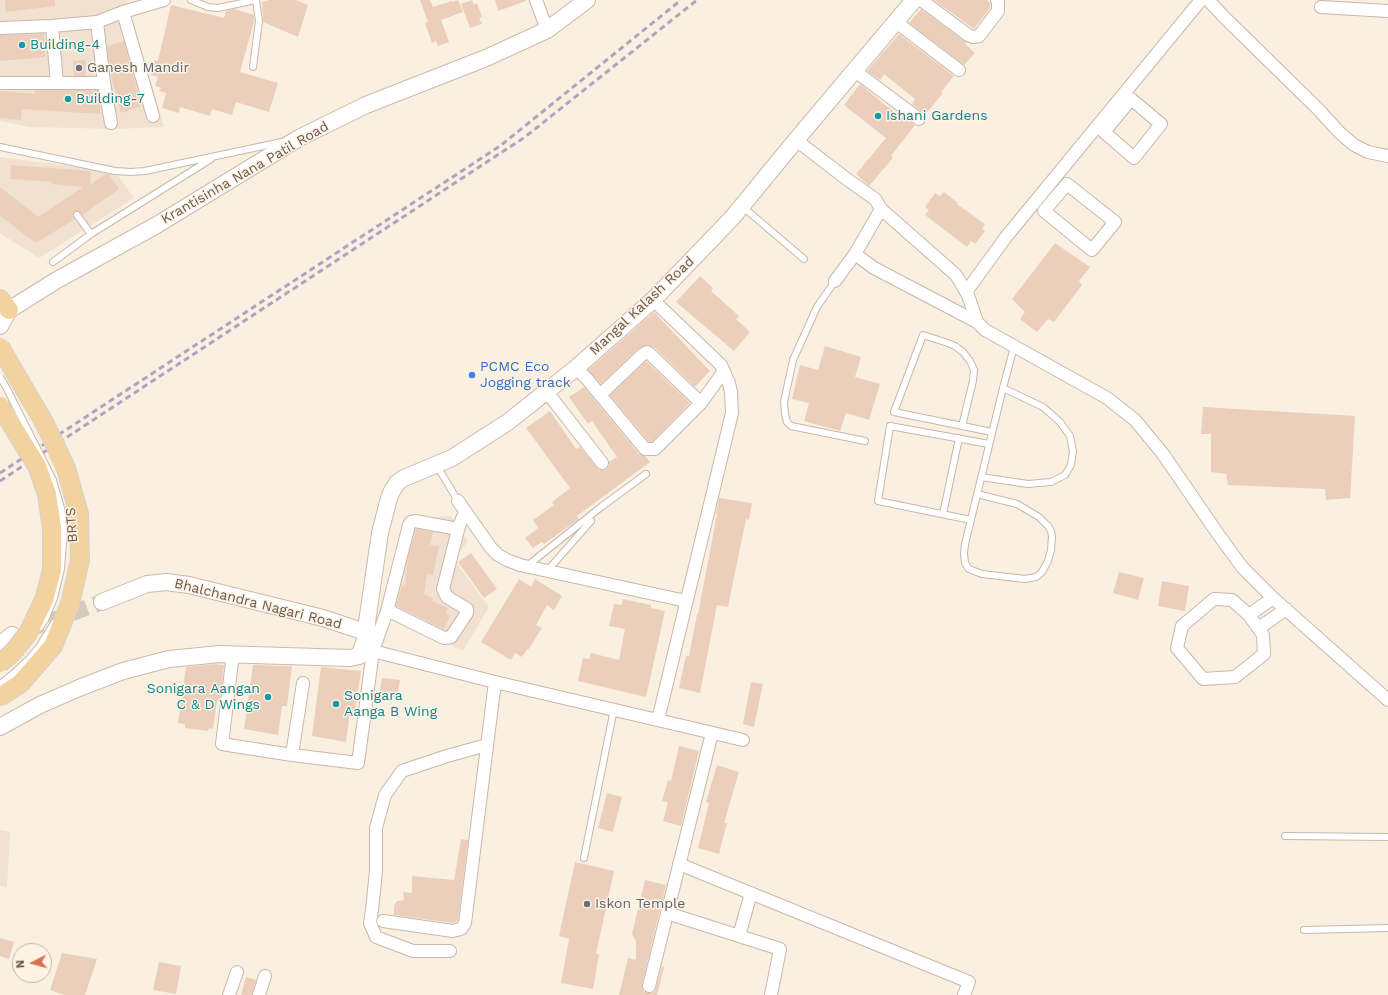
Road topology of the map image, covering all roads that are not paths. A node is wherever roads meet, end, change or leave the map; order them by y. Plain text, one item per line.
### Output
1 (164, 0) edge
2 (191, 0) edge
3 (256, 0) edge
4 (536, 0) edge
5 (587, 0) edge
6 (914, 0) edge
7 (921, 0) edge
8 (997, 0) edge
9 (1201, 0) edge
10 (1208, 0) edge
11 (1321, 7) dead end
12 (1388, 11) edge
13 (123, 12) junction
14 (97, 22) junction
15 (896, 22) junction
16 (52, 26) junction
17 (0, 28) edge
18 (547, 30) junction
19 (253, 67) dead end
20 (959, 70) dead end
21 (855, 71) junction
22 (0, 83) edge
23 (57, 83) junction
24 (104, 83) junction
25 (1125, 99) junction
26 (153, 116) dead end
27 (919, 119) dead end
28 (111, 123) dead end
29 (1102, 127) junction
30 (299, 138) junction
31 (796, 140) junction
32 (0, 148) edge
33 (216, 156) junction
34 (1388, 156) edge
35 (1036, 200) junction
36 (742, 206) junction
37 (881, 209) junction
38 (1046, 209) junction
39 (77, 215) dead end
40 (91, 234) junction
41 (855, 254) junction
42 (804, 259) dead end
43 (53, 262) dead end
44 (835, 281) joint
45 (966, 292) junction
46 (654, 300) junction
47 (5, 305) edge
48 (977, 322) junction
49 (0, 326) edge
50 (1014, 346) junction
51 (0, 347) edge
52 (0, 360) edge
53 (576, 368) junction
54 (724, 371) junction
55 (0, 377) edge
56 (1003, 388) junction
57 (547, 392) junction
58 (600, 395) junction
59 (701, 404) junction
60 (0, 406) edge
61 (34, 419) dead end
62 (962, 426) junction
63 (992, 432) junction
64 (960, 438) junction
65 (45, 439) dead end
66 (865, 441) dead end
67 (990, 444) junction
68 (602, 463) dead end
69 (437, 466) junction
70 (646, 474) dead end
71 (981, 478) junction
72 (978, 494) junction
73 (458, 501) joint
74 (465, 512) junction
75 (943, 514) junction
76 (971, 520) junction
77 (591, 521) dead end
78 (458, 529) junction
79 (73, 558) dead end
80 (72, 565) dead end
81 (527, 566) junction
82 (547, 571) junction
83 (1273, 598) junction
84 (64, 599) dead end
85 (686, 601) junction
86 (102, 602) tunnel mouth
87 (1286, 609) junction
88 (387, 611) junction
89 (1249, 615) junction
90 (56, 619) dead end
91 (1259, 628) junction
92 (368, 633) junction
93 (12, 635) tunnel mouth
94 (0, 645) edge
95 (368, 649) junction
96 (233, 654) junction
97 (4, 664) edge
98 (495, 682) junction
99 (303, 683) dead end
100 (0, 684) edge
101 (0, 697) edge
102 (1388, 700) edge
103 (614, 709) junction
104 (658, 720) junction
105 (0, 727) edge
106 (712, 733) junction
107 (743, 740) dead end
108 (487, 745) junction
109 (292, 755) junction
110 (1285, 836) dead end
111 (1388, 837) edge
112 (584, 858) dead end
113 (679, 864) junction
114 (751, 893) junction
115 (667, 913) junction
116 (383, 921) dead end
117 (1388, 928) edge
118 (1304, 930) dead end
119 (739, 936) junction
120 (450, 951) dead end
121 (237, 972) dead end
122 (265, 976) dead end
123 (649, 986) dead end
124 (229, 995) edge
125 (259, 995) edge
126 (772, 995) edge
127 (964, 995) edge

1 - 13 street
2 - 3 lane
3 - 19 lane
4 - 18 street
5 - 18 street, Krantisinha Nana Patil Road
6 - 15 street, Mangal Kalash Road
7 - 8 street
9 - 25 street
10 - 34 street
11 - 12 street
13 - 14 street
13 - 26 street
14 - 16 street
14 - 24 street
15 - 20 street
15 - 21 street, Mangal Kalash Road
16 - 17 street
16 - 23 street
18 - 30 street, Krantisinha Nana Patil Road
21 - 27 street
21 - 31 street, Mangal Kalash Road
22 - 23 street
23 - 24 street
24 - 28 street
25 - 29 street
25 - 29 street
29 - 35 street
30 - 33 lane
30 - 47 street, Krantisinha Nana Patil Road
31 - 36 street, Mangal Kalash Road
31 - 37 street
32 - 33 lane
33 - 40 lane
35 - 38 street
35 - 45 street
36 - 42 lane
36 - 46 street, Mangal Kalash Road
37 - 41 street
37 - 45 street
38 - 38 street
39 - 40 lane
40 - 43 lane
41 - 44 street
41 - 48 street
44 - 66 lane
45 - 48 street
46 - 53 street, Mangal Kalash Road
46 - 54 street
47 - 49 street
48 - 50 street
50 - 56 lane
50 - 83 street
51 - 101 main road, bridge
52 - 61 lane
53 - 57 street, Mangal Kalash Road
53 - 58 street
54 - 59 street
54 - 85 street
55 - 97 lane, BRTS, bridge
56 - 63 lane
56 - 71 lane
57 - 68 street
57 - 69 street, Mangal Kalash Road
58 - 59 street
58 - 59 street
60 - 97 main road, bridge
62 - 62 lane
62 - 63 lane
63 - 67 lane
64 - 67 lane
64 - 75 lane
64 - 75 lane
65 - 79 lane, BRTS
67 - 71 lane
69 - 73 lane
69 - 92 street, Mangal Kalash Road
70 - 81 lane
71 - 72 lane
72 - 76 lane
72 - 76 lane
73 - 74 street
74 - 78 street
74 - 81 street
75 - 76 lane
77 - 82 lane
78 - 88 street
78 - 88 street
80 - 84 lane
81 - 82 street
82 - 85 street
83 - 87 street
83 - 89 street
85 - 104 street
86 - 92 street, Bhalchandra Nagari Road
87 - 91 street
87 - 102 street
88 - 95 street
89 - 91 street
89 - 91 street
90 - 100 lane, bridge
92 - 95 street, Mangal Kalash Road
93 - 94 street
95 - 96 street
95 - 98 street
95 - 109 street
96 - 105 street
96 - 109 street
98 - 103 street
98 - 108 street
99 - 109 street
103 - 104 street
103 - 112 lane
104 - 106 street
106 - 107 street
106 - 113 street
108 - 116 street
108 - 120 street
110 - 111 lane
113 - 114 street
113 - 115 street
114 - 119 street
114 - 127 street
115 - 119 street
115 - 123 street
117 - 118 lane
119 - 126 street
121 - 124 street
122 - 125 street

